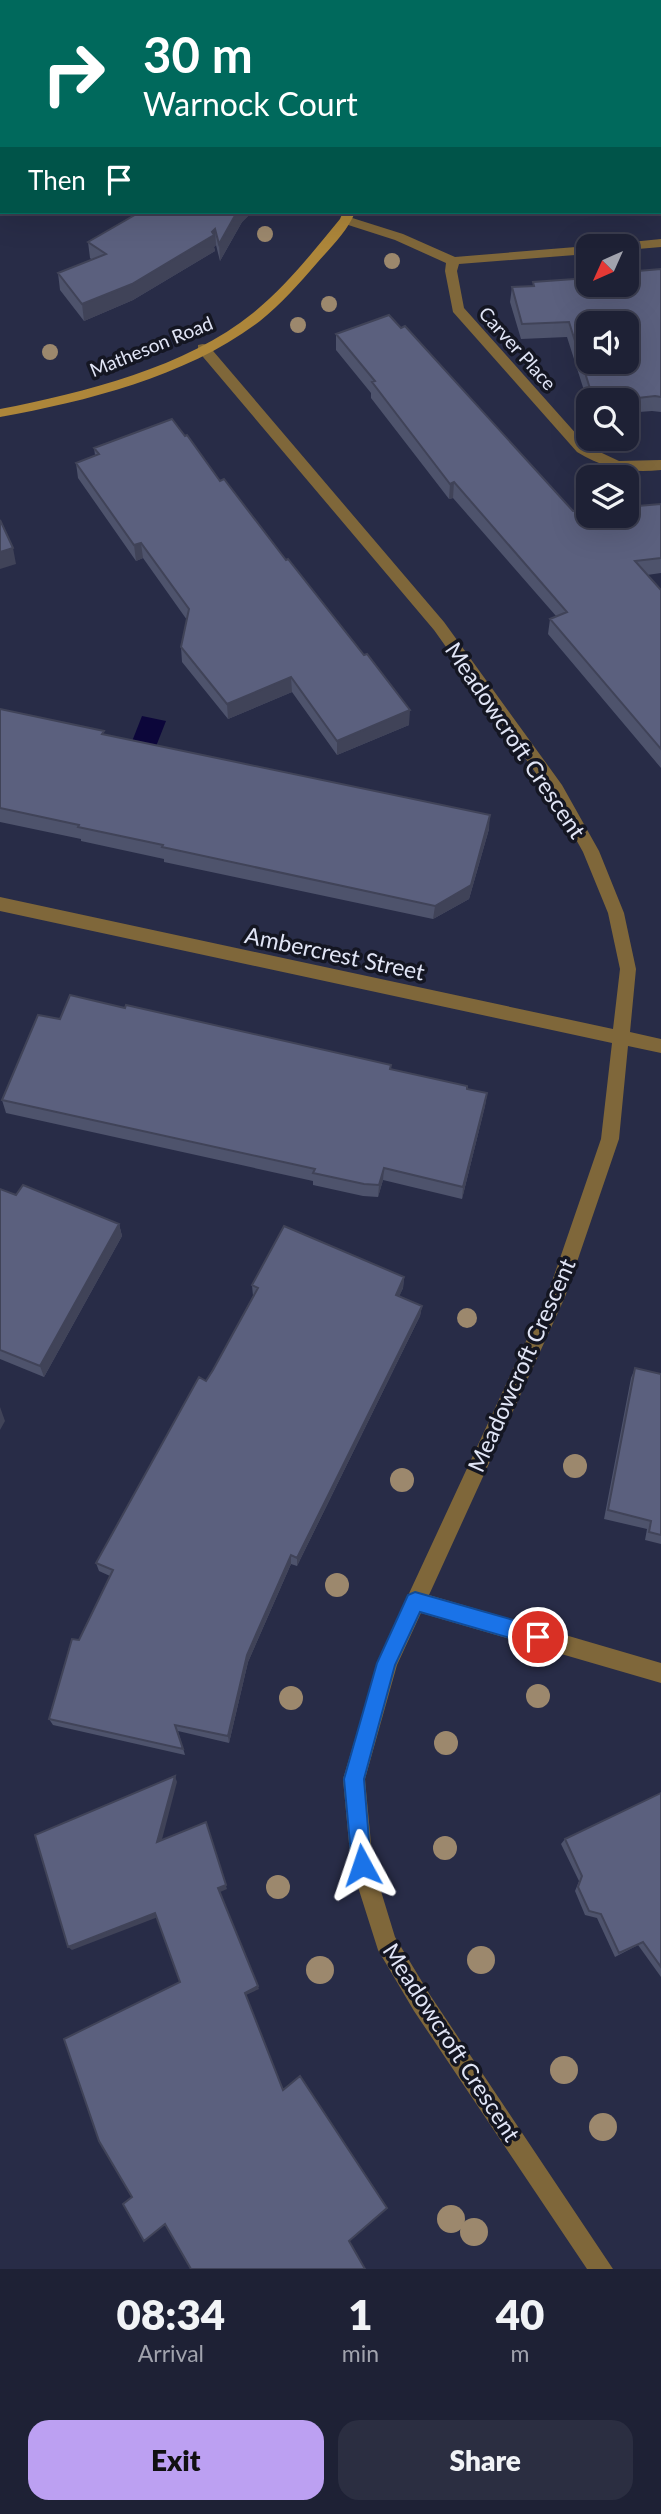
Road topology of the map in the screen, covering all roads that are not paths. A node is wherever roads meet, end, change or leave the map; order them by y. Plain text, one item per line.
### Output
1 (348, 216) edge
2 (661, 243) edge
3 (639, 245) edge
4 (576, 251) edge
5 (453, 261) junction
6 (203, 348) junction
7 (0, 413) edge
8 (661, 465) edge
9 (0, 904) edge
10 (620, 1037) junction
11 (661, 1046) edge
12 (415, 1601) junction
13 (661, 1673) edge
14 (601, 2269) edge

1 - 5 street
1 - 6 street, Matheson Road
2 - 3 street
4 - 5 street
5 - 8 street, Carver Place
6 - 7 street, Matheson Road
6 - 10 street, Meadowcroft Crescent
9 - 10 street, Ambercrest Street
10 - 11 street, Ambercrest Street
10 - 12 street, Meadowcroft Crescent
12 - 13 street
12 - 14 street, Meadowcroft Crescent

